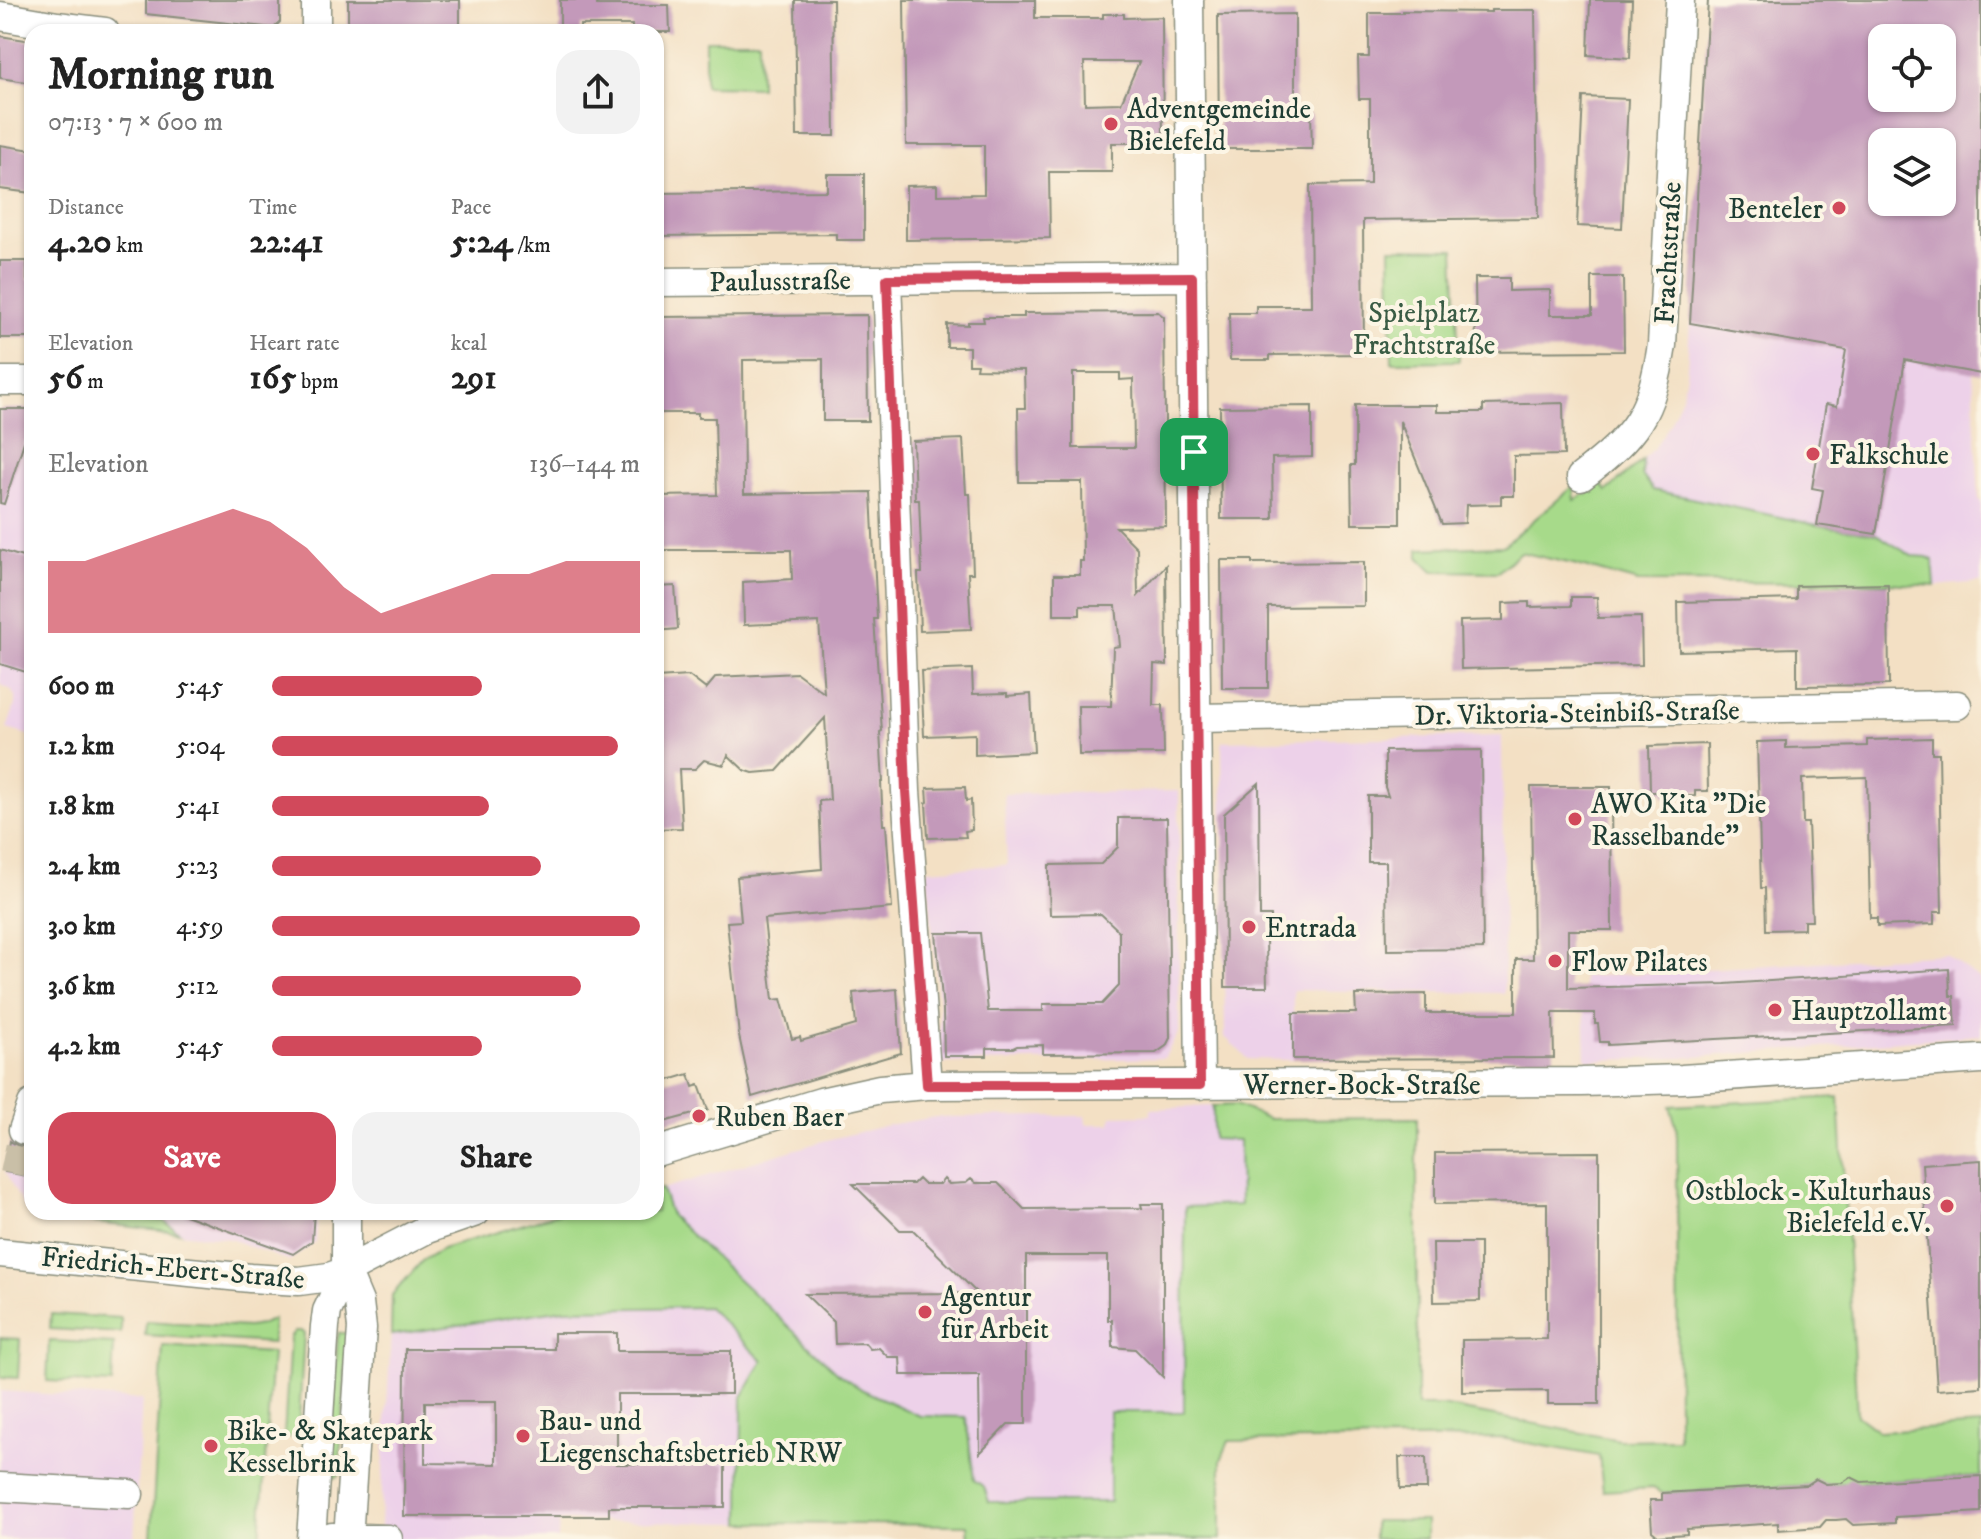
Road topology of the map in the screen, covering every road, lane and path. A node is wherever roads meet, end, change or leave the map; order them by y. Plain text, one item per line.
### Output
1 (316, 0) edge
2 (1189, 0) edge
3 (1680, 0) edge
4 (0, 16) edge
5 (46, 24) edge
6 (316, 24) edge
7 (1192, 277) junction
8 (887, 279) junction
9 (664, 282) edge
10 (0, 381) edge
11 (24, 381) edge
12 (1581, 477) dead end
13 (1957, 705) dead end
14 (1197, 718) junction
15 (1981, 1059) edge
16 (927, 1085) junction
17 (1200, 1085) junction
18 (664, 1150) edge
19 (346, 1220) edge
20 (453, 1220) edge
21 (0, 1253) edge
22 (346, 1271) junction
23 (0, 1487) edge
24 (129, 1494) dead end
25 (312, 1538) edge
26 (348, 1539) edge
27 (388, 1539) edge

1 - 6 street
2 - 7 street
3 - 12 street, Frachtstraße
4 - 5 street
7 - 8 street, Paulusstraße
7 - 14 street
8 - 9 street, Paulusstraße
8 - 16 street
10 - 11 street
13 - 14 street, Dr. Viktoria-Steinbiß-Straße
14 - 17 street
15 - 17 street, Werner-Bock-Straße
16 - 17 street, Werner-Bock-Straße
16 - 18 street, Werner-Bock-Straße
19 - 22 street
20 - 22 street
21 - 22 street, Friedrich-Ebert-Straße
22 - 25 street
22 - 26 street
23 - 24 street
25 - 26 street
26 - 27 street

